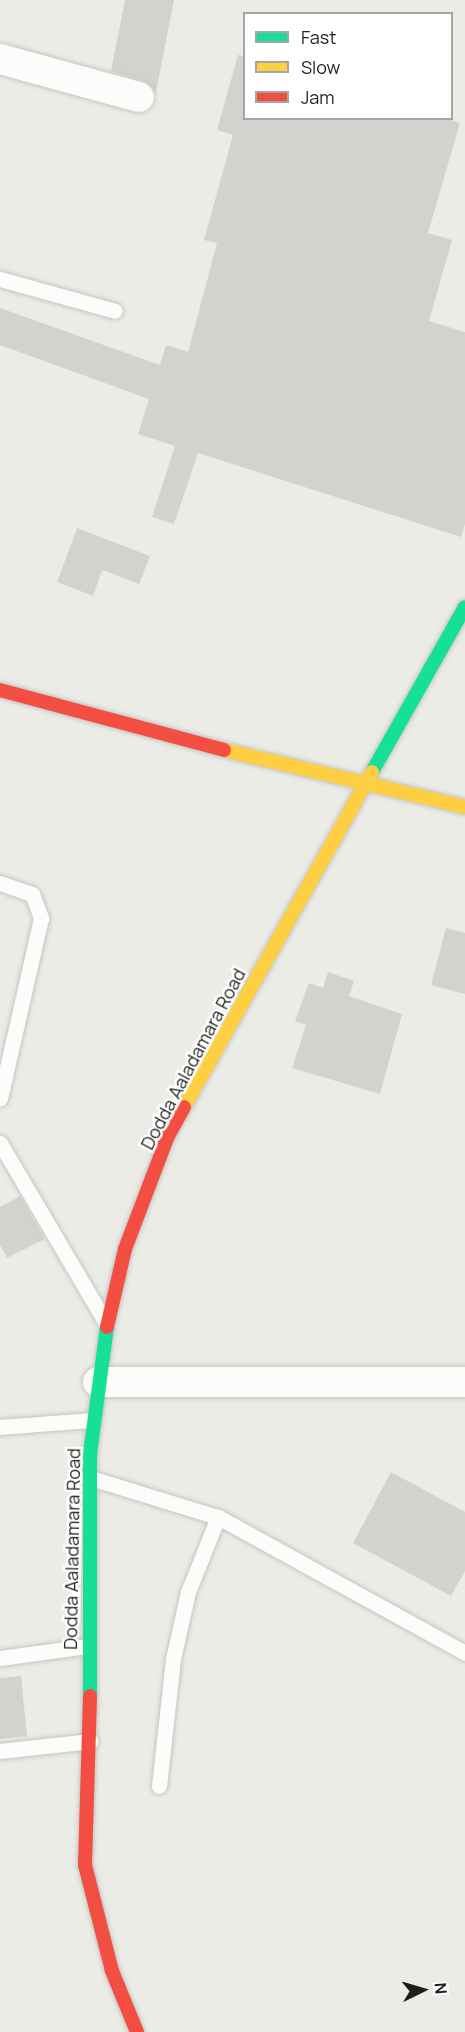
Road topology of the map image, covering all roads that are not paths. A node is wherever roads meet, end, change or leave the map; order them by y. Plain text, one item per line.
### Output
1 (0, 59) edge
2 (139, 97) dead end
3 (0, 279) edge
4 (115, 311) dead end
5 (465, 607) edge
6 (0, 690) edge
7 (367, 782) junction
8 (465, 807) edge
9 (0, 883) edge
10 (0, 1098) edge
11 (0, 1143) edge
12 (107, 1325) junction
13 (98, 1382) junction
14 (465, 1382) edge
15 (92, 1420) junction
16 (0, 1427) edge
17 (91, 1478) junction
18 (218, 1517) junction
19 (88, 1646) junction
20 (465, 1653) edge
21 (0, 1658) edge
22 (90, 1741) junction
23 (0, 1750) edge
24 (159, 1786) dead end
25 (137, 2032) edge

1 - 2 street
3 - 4 lane
5 - 7 main road, Dodda Aaladamara Road
6 - 7 main road
7 - 8 main road
7 - 12 main road, Dodda Aaladamara Road
9 - 10 lane
11 - 12 lane
12 - 13 main road, Dodda Aaladamara Road
13 - 14 street
13 - 15 main road, Dodda Aaladamara Road
15 - 16 lane
15 - 17 main road, Dodda Aaladamara Road
17 - 18 lane
17 - 19 main road, Dodda Aaladamara Road
18 - 20 lane
18 - 24 lane
19 - 21 lane
19 - 22 main road, Dodda Aaladamara Road
22 - 23 lane
22 - 25 main road, Dodda Aaladamara Road

